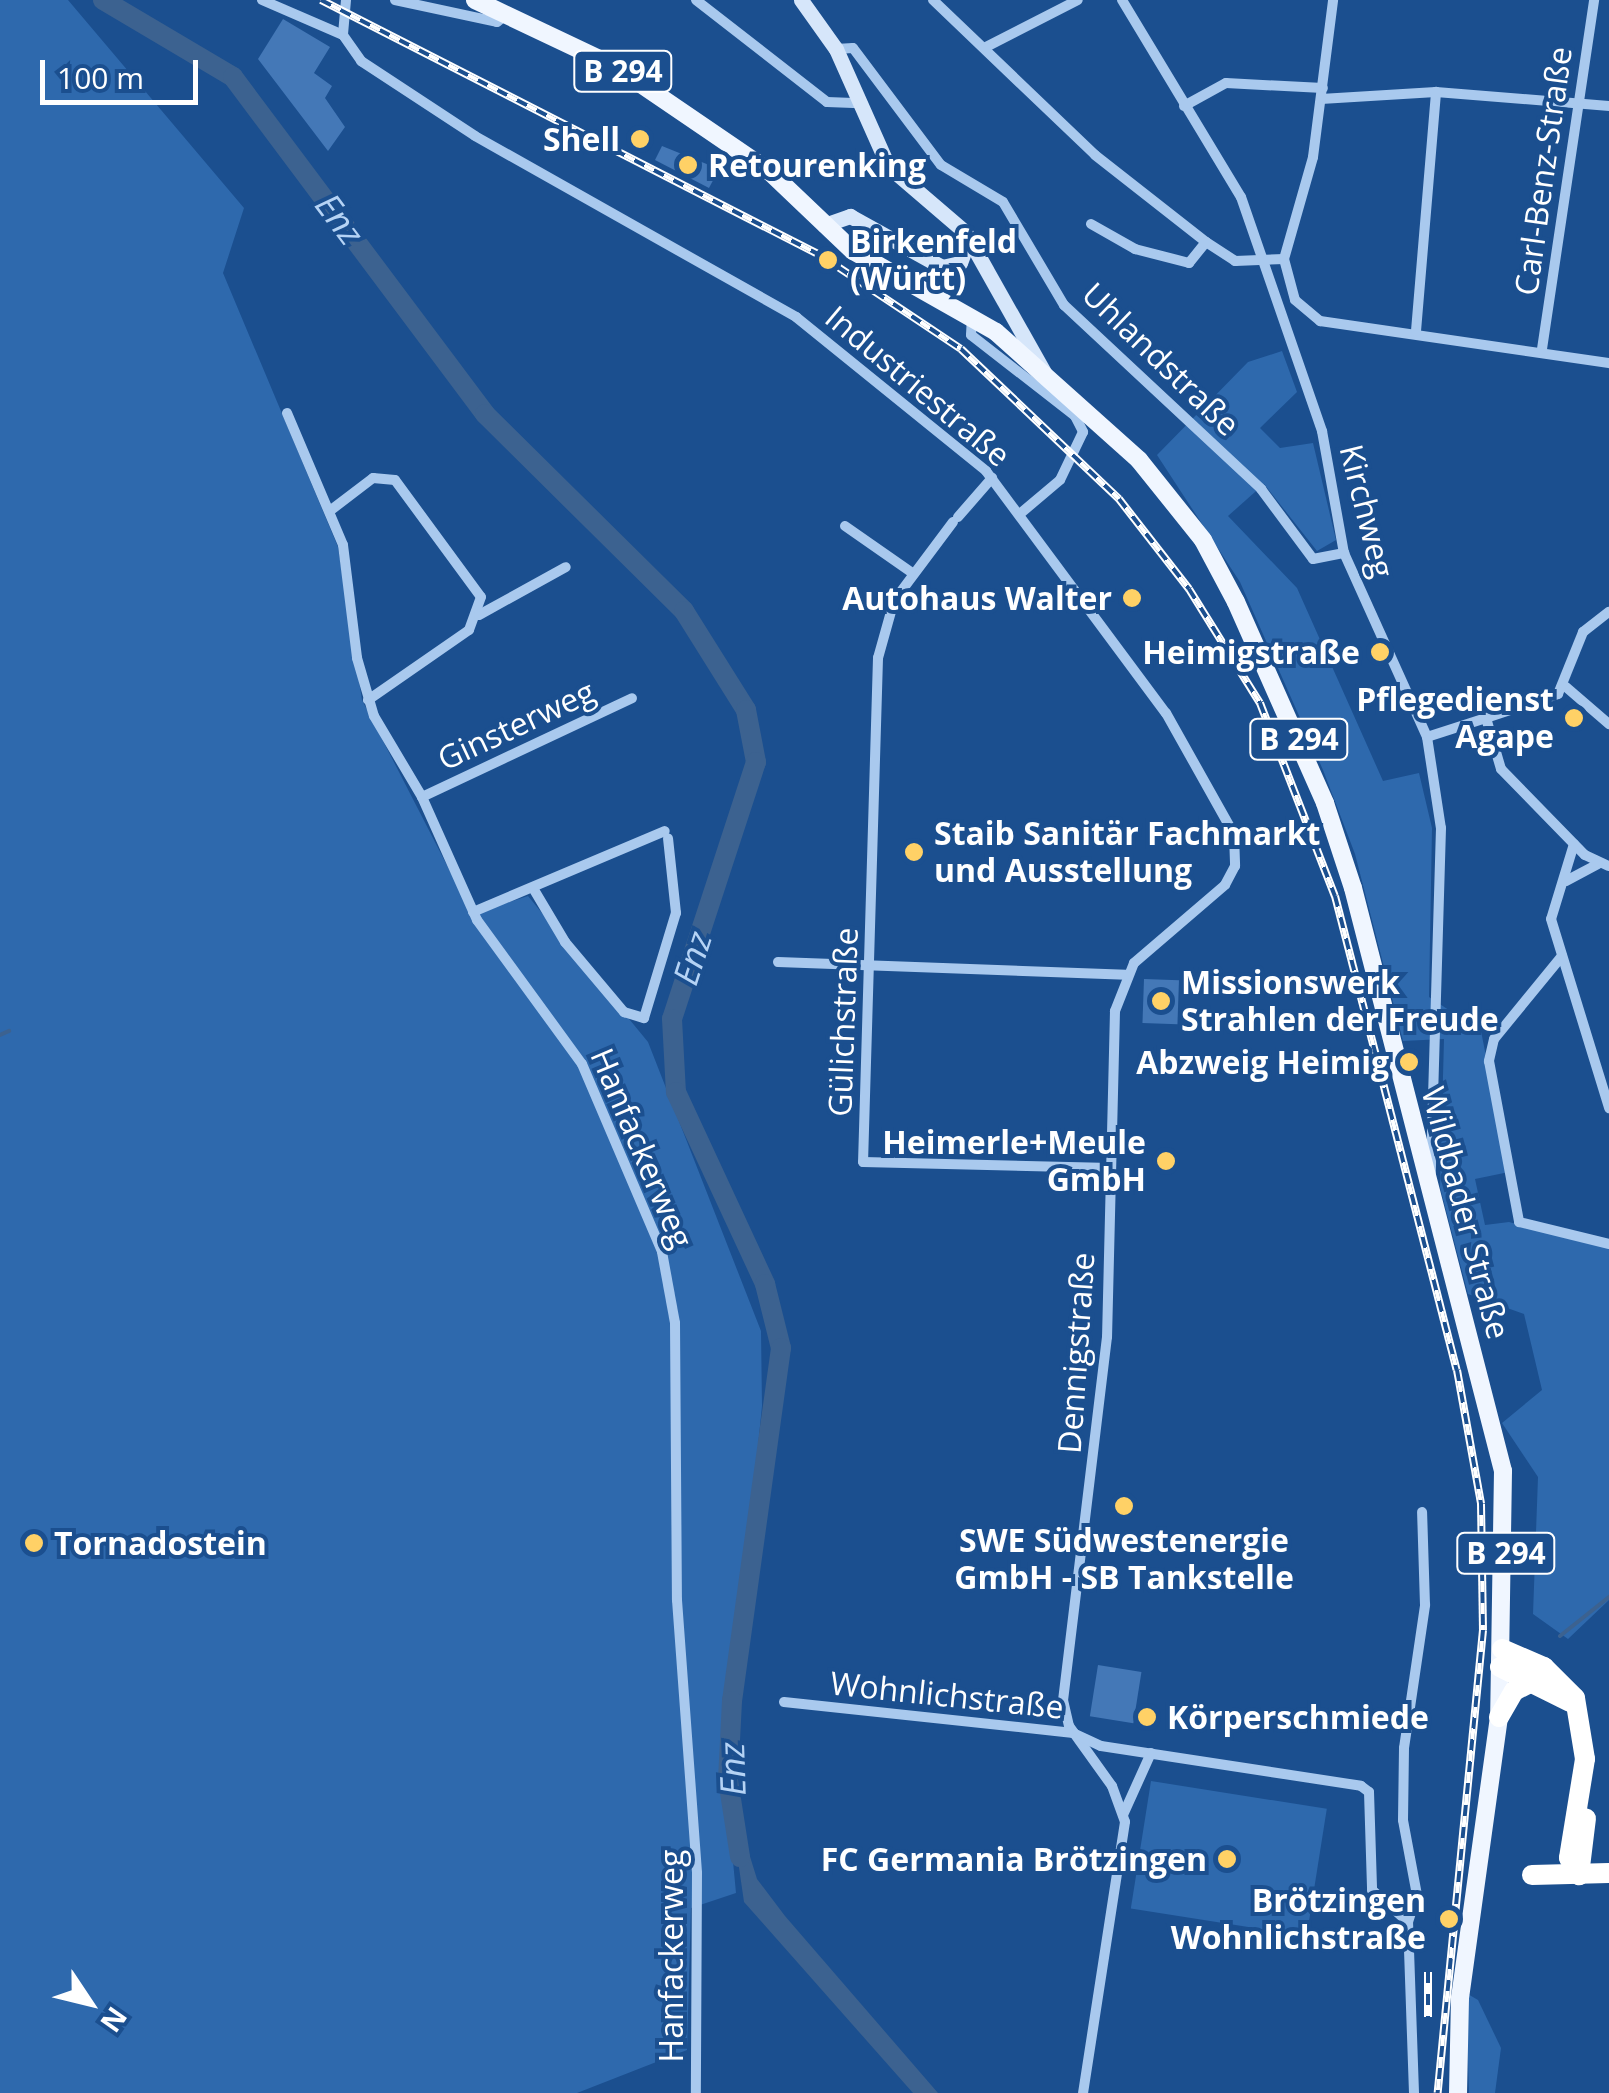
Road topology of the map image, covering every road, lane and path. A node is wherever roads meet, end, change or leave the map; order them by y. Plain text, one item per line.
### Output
1 (262, 0) edge
2 (346, 0) edge
3 (395, 0) edge
4 (475, 0) edge
5 (696, 0) edge
6 (801, 0) edge
7 (933, 0) edge
8 (1078, 0) edge
9 (1122, 0) edge
10 (1333, 0) edge
11 (1594, 0) edge
12 (510, 12) junction
13 (343, 35) junction
14 (986, 47) junction
15 (836, 49) junction
16 (1436, 92) junction
17 (1322, 93) junction
18 (1576, 102) junction
19 (860, 103) junction
20 (1184, 106) junction
21 (1609, 106) edge
22 (1092, 224) dead end
23 (824, 226) junction
24 (968, 241) junction
25 (1206, 242) junction
26 (1260, 256) junction
27 (1284, 259) junction
28 (973, 316) junction
29 (1416, 331) junction
30 (1542, 349) junction
31 (1609, 363) edge
32 (1044, 372) junction
33 (287, 413) dead end
34 (992, 478) junction
35 (331, 510) junction
36 (1020, 513) junction
37 (845, 526) dead end
38 (1344, 553) junction
39 (566, 567) dead end
40 (910, 572) junction
41 (1609, 612) edge
42 (479, 616) junction
43 (1566, 687) junction
44 (632, 698) dead end
45 (368, 700) junction
46 (1486, 718) junction
47 (1609, 724) edge
48 (1427, 737) junction
49 (422, 797) junction
50 (1574, 844) junction
51 (1604, 865) edge
52 (1566, 881) junction
53 (533, 888) junction
54 (473, 912) junction
55 (1562, 956) junction
56 (778, 962) dead end
57 (870, 965) junction
58 (1126, 975) junction
59 (1609, 1108) edge
60 (1432, 1125) junction
61 (1414, 1139) junction
62 (1111, 1168) junction
63 (1428, 1198) junction
64 (1609, 1244) edge
65 (1422, 1512) dead end
66 (1501, 1658) junction
67 (1534, 1681) junction
68 (784, 1702) dead end
69 (1578, 1709) junction
70 (1499, 1717) junction
71 (1073, 1733) junction
72 (1151, 1753) junction
73 (1584, 1782) junction
74 (1123, 1815) junction
75 (1586, 1836) junction
76 (1609, 1860) edge
77 (1609, 1873) edge
78 (1532, 1875) dead end
79 (1579, 1875) junction
80 (1408, 1922) junction
81 (696, 2093) edge
82 (1084, 2093) edge
83 (1414, 2093) edge
84 (1458, 2093) edge

1 - 13 street, Industriestraße
2 - 13 street
3 - 12 street, Wildbader Straße
4 - 12 main road, Wildbader Straße / B 294
5 - 19 street
6 - 15 main road
7 - 14 street
8 - 14 street
9 - 20 street, Kirchweg
10 - 17 street
11 - 18 street, Carl-Benz-Straße
12 - 23 main road, Wildbader Straße / B 294
13 - 34 street, Industriestraße
14 - 25 street
15 - 19 main road
15 - 38 street, Uhlandstraße
16 - 17 street
16 - 18 street
16 - 29 street
17 - 20 street
17 - 27 street
18 - 21 street
18 - 30 street, Carl-Benz-Straße
19 - 24 main road
20 - 26 street, Kirchweg
22 - 25 street
23 - 24 main road
23 - 28 main road, Wildbader Straße / B 294
24 - 32 main road
25 - 26 street
26 - 27 street
26 - 38 street, Kirchweg
27 - 29 street
28 - 32 main road, Wildbader Straße / B 294
28 - 36 street
29 - 30 street
30 - 31 street
32 - 61 main road, Wildbader Straße / B 294
33 - 35 street, Hanfackerweg
34 - 36 street, Industriestraße
34 - 40 street
35 - 42 street
35 - 45 street, Hanfackerweg
36 - 58 street, Industriestraße
37 - 40 street
38 - 48 street, Kirchweg
39 - 42 street
40 - 57 street, Gülichstraße
41 - 43 street
42 - 45 street
43 - 46 street
43 - 47 street
44 - 49 street, Ginsterweg
45 - 49 street, Hanfackerweg
46 - 48 street
46 - 50 street
48 - 60 street, Kirchweg
49 - 54 street, Hanfackerweg
50 - 51 street
50 - 52 street
51 - 52 street
52 - 55 street
53 - 53 street
53 - 54 street
54 - 81 street, Hanfackerweg
55 - 59 street
55 - 64 street
56 - 57 street
57 - 58 street
57 - 62 street, Gülichstraße
58 - 62 street, Dennigstraße
60 - 61 street
60 - 63 street, Kirchweg
61 - 63 main road, Wildbader Straße / B 294
62 - 71 street, Dennigstraße
63 - 66 main road, Wildbader Straße / B 294
65 - 80 street
66 - 67 highway
66 - 69 highway
66 - 70 main road, Wildbader Straße / B 294
67 - 69 highway
67 - 70 highway
68 - 71 street, Wohnlichstraße
69 - 73 highway
70 - 84 main road, Wildbader Straße / B 294
71 - 72 street, Wohnlichstraße
71 - 74 street
72 - 74 street
72 - 80 street, Wohnlichstraße
73 - 75 highway
73 - 79 highway
74 - 82 street
75 - 76 highway
75 - 79 highway
77 - 79 highway
78 - 79 highway
80 - 83 street

